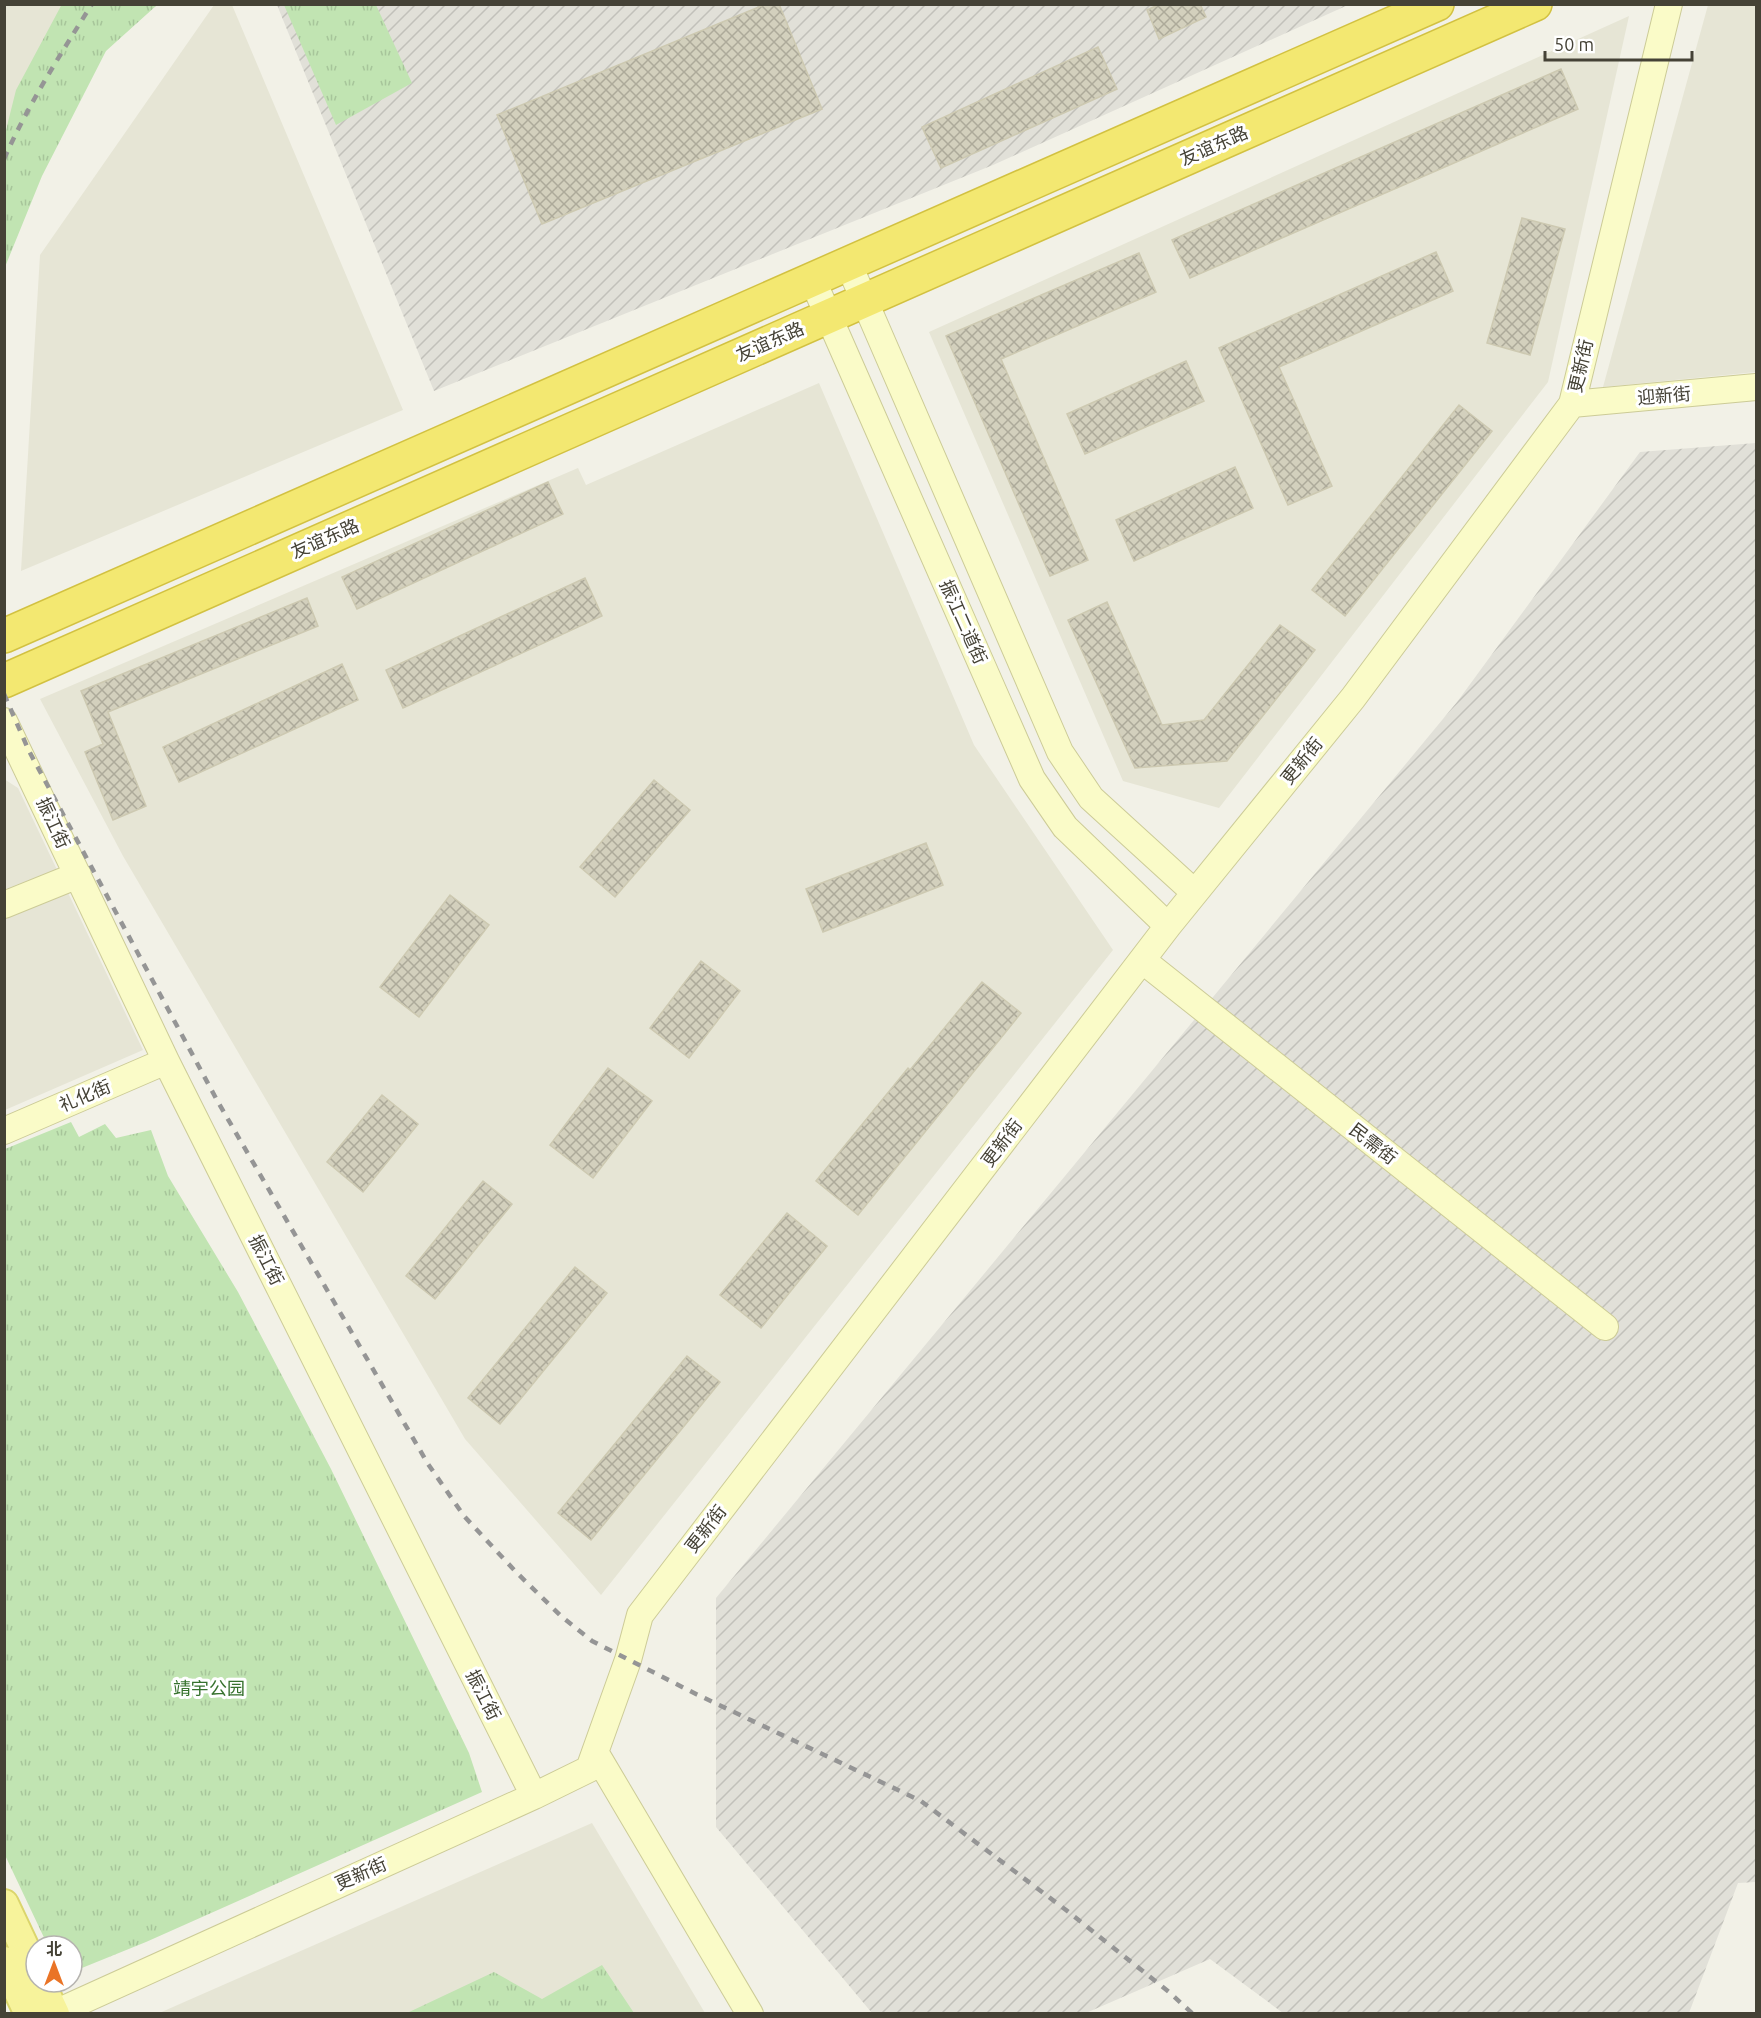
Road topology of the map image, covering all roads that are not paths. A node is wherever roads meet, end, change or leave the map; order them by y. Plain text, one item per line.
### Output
1 (1437, 4) edge
2 (1535, 4) edge
3 (1669, 4) edge
4 (849, 265) junction
5 (813, 281) junction
6 (865, 300) junction
7 (829, 316) junction
8 (1756, 387) edge
9 (1572, 404) junction
10 (4, 636) edge
11 (4, 681) edge
12 (4, 721) edge
13 (78, 875) junction
14 (1194, 892) junction
15 (4, 905) edge
16 (1168, 926) junction
17 (1142, 960) junction
18 (166, 1061) junction
19 (4, 1131) edge
20 (1605, 1327) dead end
21 (592, 1760) junction
22 (534, 1796) junction
23 (4, 1904) edge
24 (24, 1946) edge
25 (4, 1961) edge
26 (46, 1994) edge
27 (29, 2013) edge
28 (55, 2013) edge
29 (737, 2013) edge
30 (750, 2013) edge

1 - 4 highway
2 - 6 highway, 友谊东路
3 - 9 street, 更新街
4 - 5 highway
4 - 6 street, 振江二道街
5 - 7 street, 振江二道街
5 - 10 highway
6 - 7 highway, 友谊东路
6 - 14 street, 振江二道街
7 - 11 highway, 友谊东路
7 - 16 street, 振江二道街
8 - 9 street, 迎新街
9 - 14 street, 更新街
12 - 13 street, 振江街
13 - 15 street
13 - 18 street, 振江街
14 - 16 street, 更新街
16 - 17 street, 更新街
17 - 20 street, 民需街
17 - 21 street, 更新街
18 - 19 street, 礼化街
18 - 22 street, 振江街
21 - 22 street, 更新街
21 - 29 street
21 - 30 street
22 - 28 street, 更新街
23 - 24 main road
25 - 27 main road
26 - 28 main road

